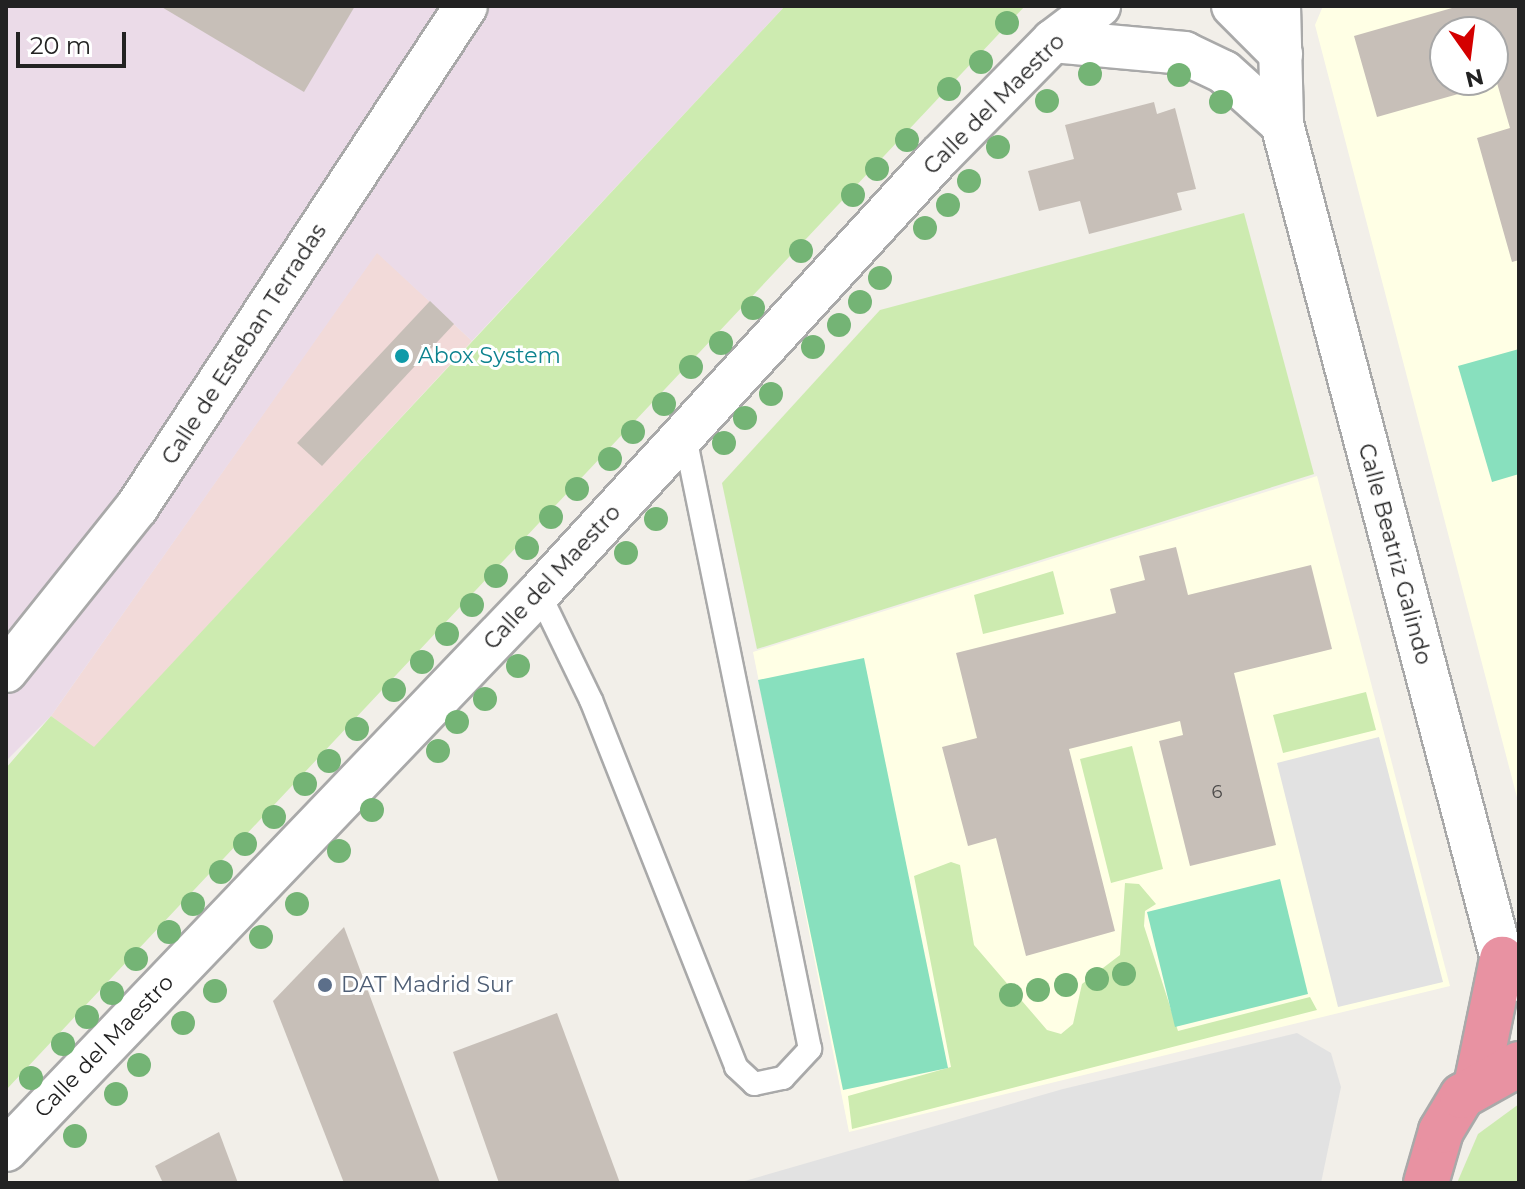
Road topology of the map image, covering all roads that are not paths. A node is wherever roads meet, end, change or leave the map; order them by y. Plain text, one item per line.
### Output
1 (466, 6) edge
2 (1099, 6) edge
3 (1261, 20) edge
4 (1053, 41) junction
5 (1276, 119) junction
6 (684, 432) junction
7 (539, 593) junction
8 (6, 671) edge
9 (1510, 970) edge
10 (1499, 1073) edge
11 (6, 1150) edge
12 (1427, 1167) edge

1 - 8 street, Calle de Esteban Terradas
2 - 4 street, Calle del Maestro
3 - 5 street, Calle Beatriz Galindo
4 - 5 street
4 - 6 street, Calle del Maestro
5 - 9 street, Calle Beatriz Galindo
6 - 7 street, Calle del Maestro
6 - 7 lane
7 - 11 street, Calle del Maestro
9 - 10 highway
10 - 12 highway

